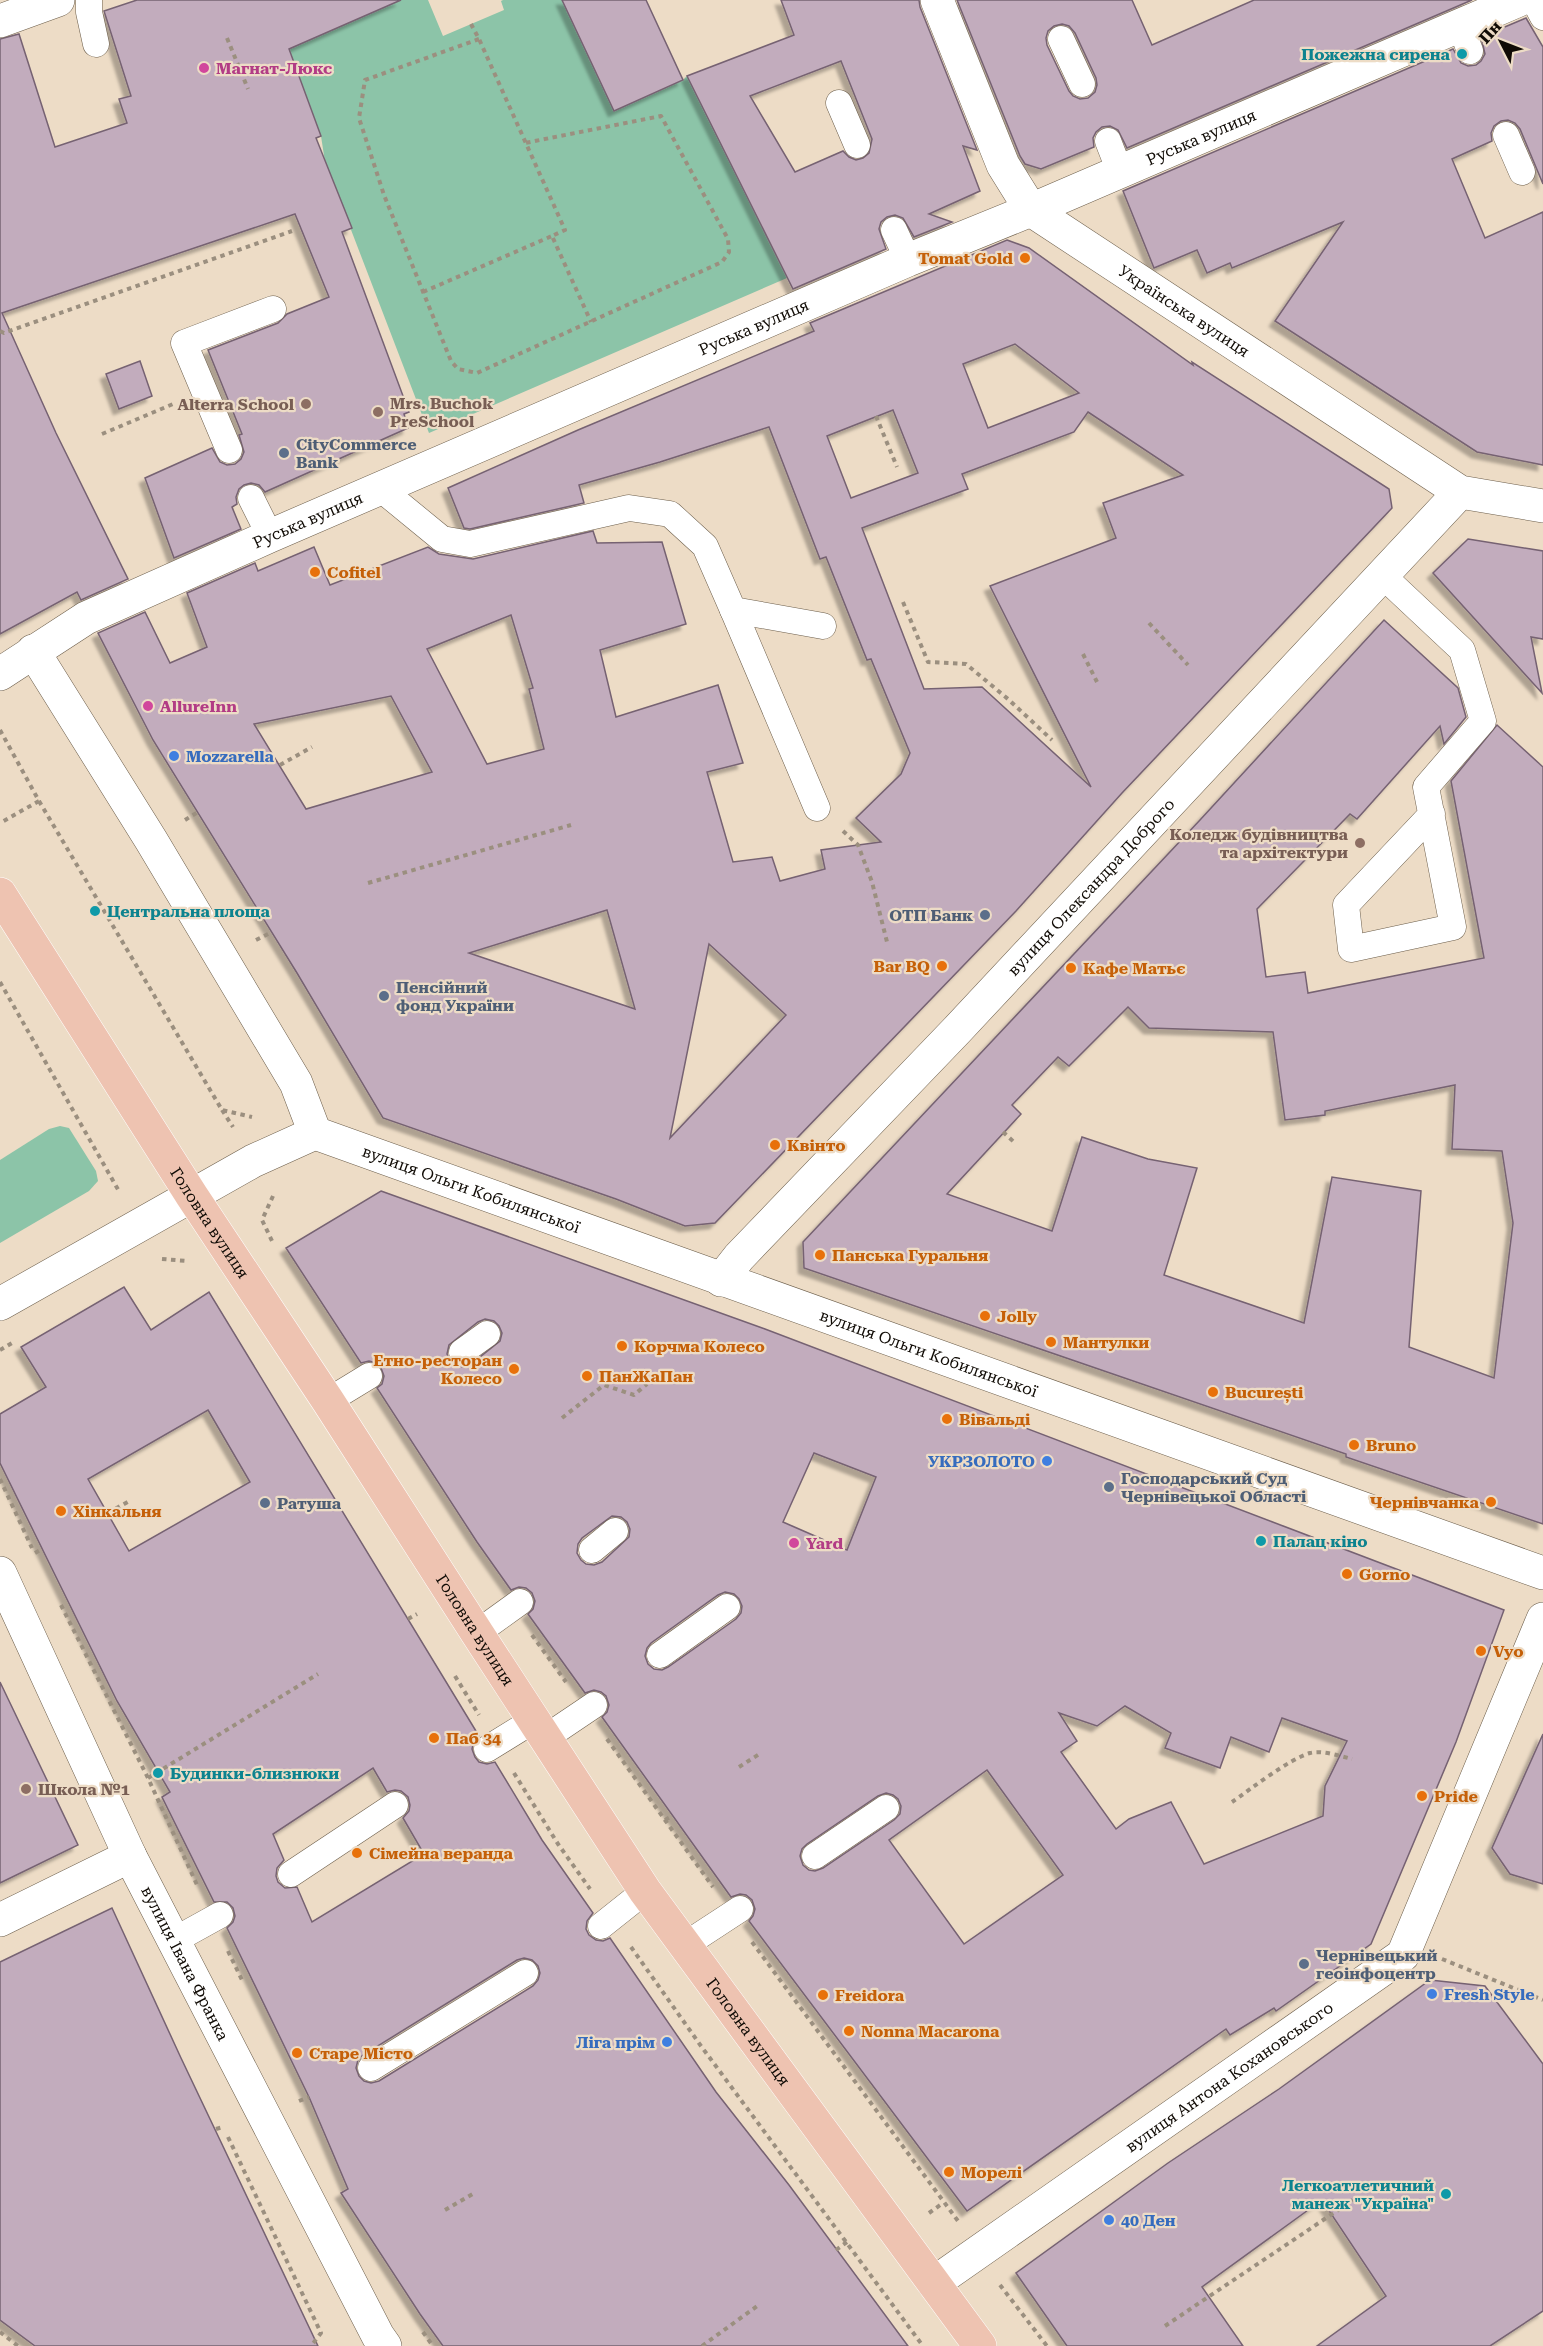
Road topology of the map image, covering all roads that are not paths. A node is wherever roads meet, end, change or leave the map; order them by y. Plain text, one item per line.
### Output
1 (58, 0) edge
2 (89, 0) edge
3 (937, 0) edge
4 (1519, 0) edge
5 (1534, 0) edge
6 (1543, 18) edge
7 (0, 21) edge
8 (1061, 39) dead end
9 (96, 44) dead end
10 (1082, 84) dead end
11 (839, 103) dead end
12 (1506, 135) dead end
13 (1108, 141) dead end
14 (857, 145) dead end
15 (1120, 172) junction
16 (1522, 172) dead end
17 (1031, 210) junction
18 (894, 230) dead end
19 (908, 260) junction
20 (273, 309) dead end
21 (229, 450) dead end
22 (381, 489) junction
23 (1460, 492) junction
24 (251, 498) dead end
25 (1543, 506) edge
26 (270, 536) junction
27 (1382, 575) junction
28 (734, 610) junction
29 (823, 626) dead end
30 (33, 651) junction
31 (0, 674) edge
32 (817, 808) road end
33 (1432, 814) junction
34 (0, 894) edge
35 (315, 1133) junction
36 (192, 1196) junction
37 (721, 1280) junction
38 (0, 1304) edge
39 (487, 1334) dead end
40 (462, 1352) dead end
41 (369, 1376) dead end
42 (328, 1401) junction
43 (615, 1531) dead end
44 (592, 1550) dead end
45 (0, 1573) edge
46 (1543, 1573) edge
47 (520, 1602) dead end
48 (727, 1607) dead end
49 (1543, 1619) edge
50 (477, 1634) junction
51 (660, 1656) dead end
52 (594, 1705) dead end
53 (540, 1729) junction
54 (487, 1749) dead end
55 (395, 1805) dead end
56 (886, 1808) dead end
57 (130, 1856) junction
58 (815, 1856) dead end
59 (291, 1874) dead end
60 (645, 1891) junction
61 (740, 1909) dead end
62 (220, 1915) dead end
63 (0, 1920) edge
64 (601, 1926) dead end
65 (173, 1941) junction
66 (686, 1946) junction
67 (525, 1973) dead end
68 (371, 2067) dead end
69 (934, 2283) junction
70 (378, 2343) edge
71 (980, 2346) edge

1 - 7 street
2 - 9 lane
3 - 17 street, Українська вулиця
4 - 15 street, Руська вулиця
5 - 6 lane
8 - 10 lane
11 - 14 lane
12 - 16 lane
13 - 15 lane
15 - 17 street, Руська вулиця
17 - 19 street, Руська вулиця
17 - 23 street, Українська вулиця
18 - 19 lane
19 - 22 street, Руська вулиця
20 - 21 lane
22 - 26 street, Руська вулиця
22 - 28 lane
23 - 25 street, Українська вулиця
23 - 27 street, вулиця Олександра Доброго
24 - 26 lane
26 - 30 street, Руська вулиця
27 - 33 lane
27 - 37 street, вулиця Олександра Доброго
28 - 29 lane
28 - 32 lane
30 - 31 street, Руська вулиця
30 - 35 street
33 - 33 lane
34 - 36 main road, Головна вулиця
35 - 36 street
35 - 37 street, вулиця Ольги Кобилянської
36 - 38 street
36 - 42 main road, Головна вулиця
37 - 46 street, вулиця Ольги Кобилянської
39 - 40 lane
41 - 42 lane
42 - 50 main road, Головна вулиця
43 - 44 lane
45 - 57 street, вулиця Івана Франка
47 - 50 lane
48 - 51 lane
49 - 69 street, вулиця Антона Кохановського
50 - 53 main road, Головна вулиця
52 - 53 lane
53 - 54 lane
53 - 60 main road, Головна вулиця
55 - 59 lane
56 - 58 lane
57 - 63 street
57 - 65 street, вулиця Івана Франка
60 - 64 lane
60 - 66 main road, Головна вулиця
61 - 66 lane
62 - 65 lane
65 - 70 street, вулиця Івана Франка
66 - 69 main road, Головна вулиця
67 - 68 lane
69 - 71 main road, Головна вулиця

